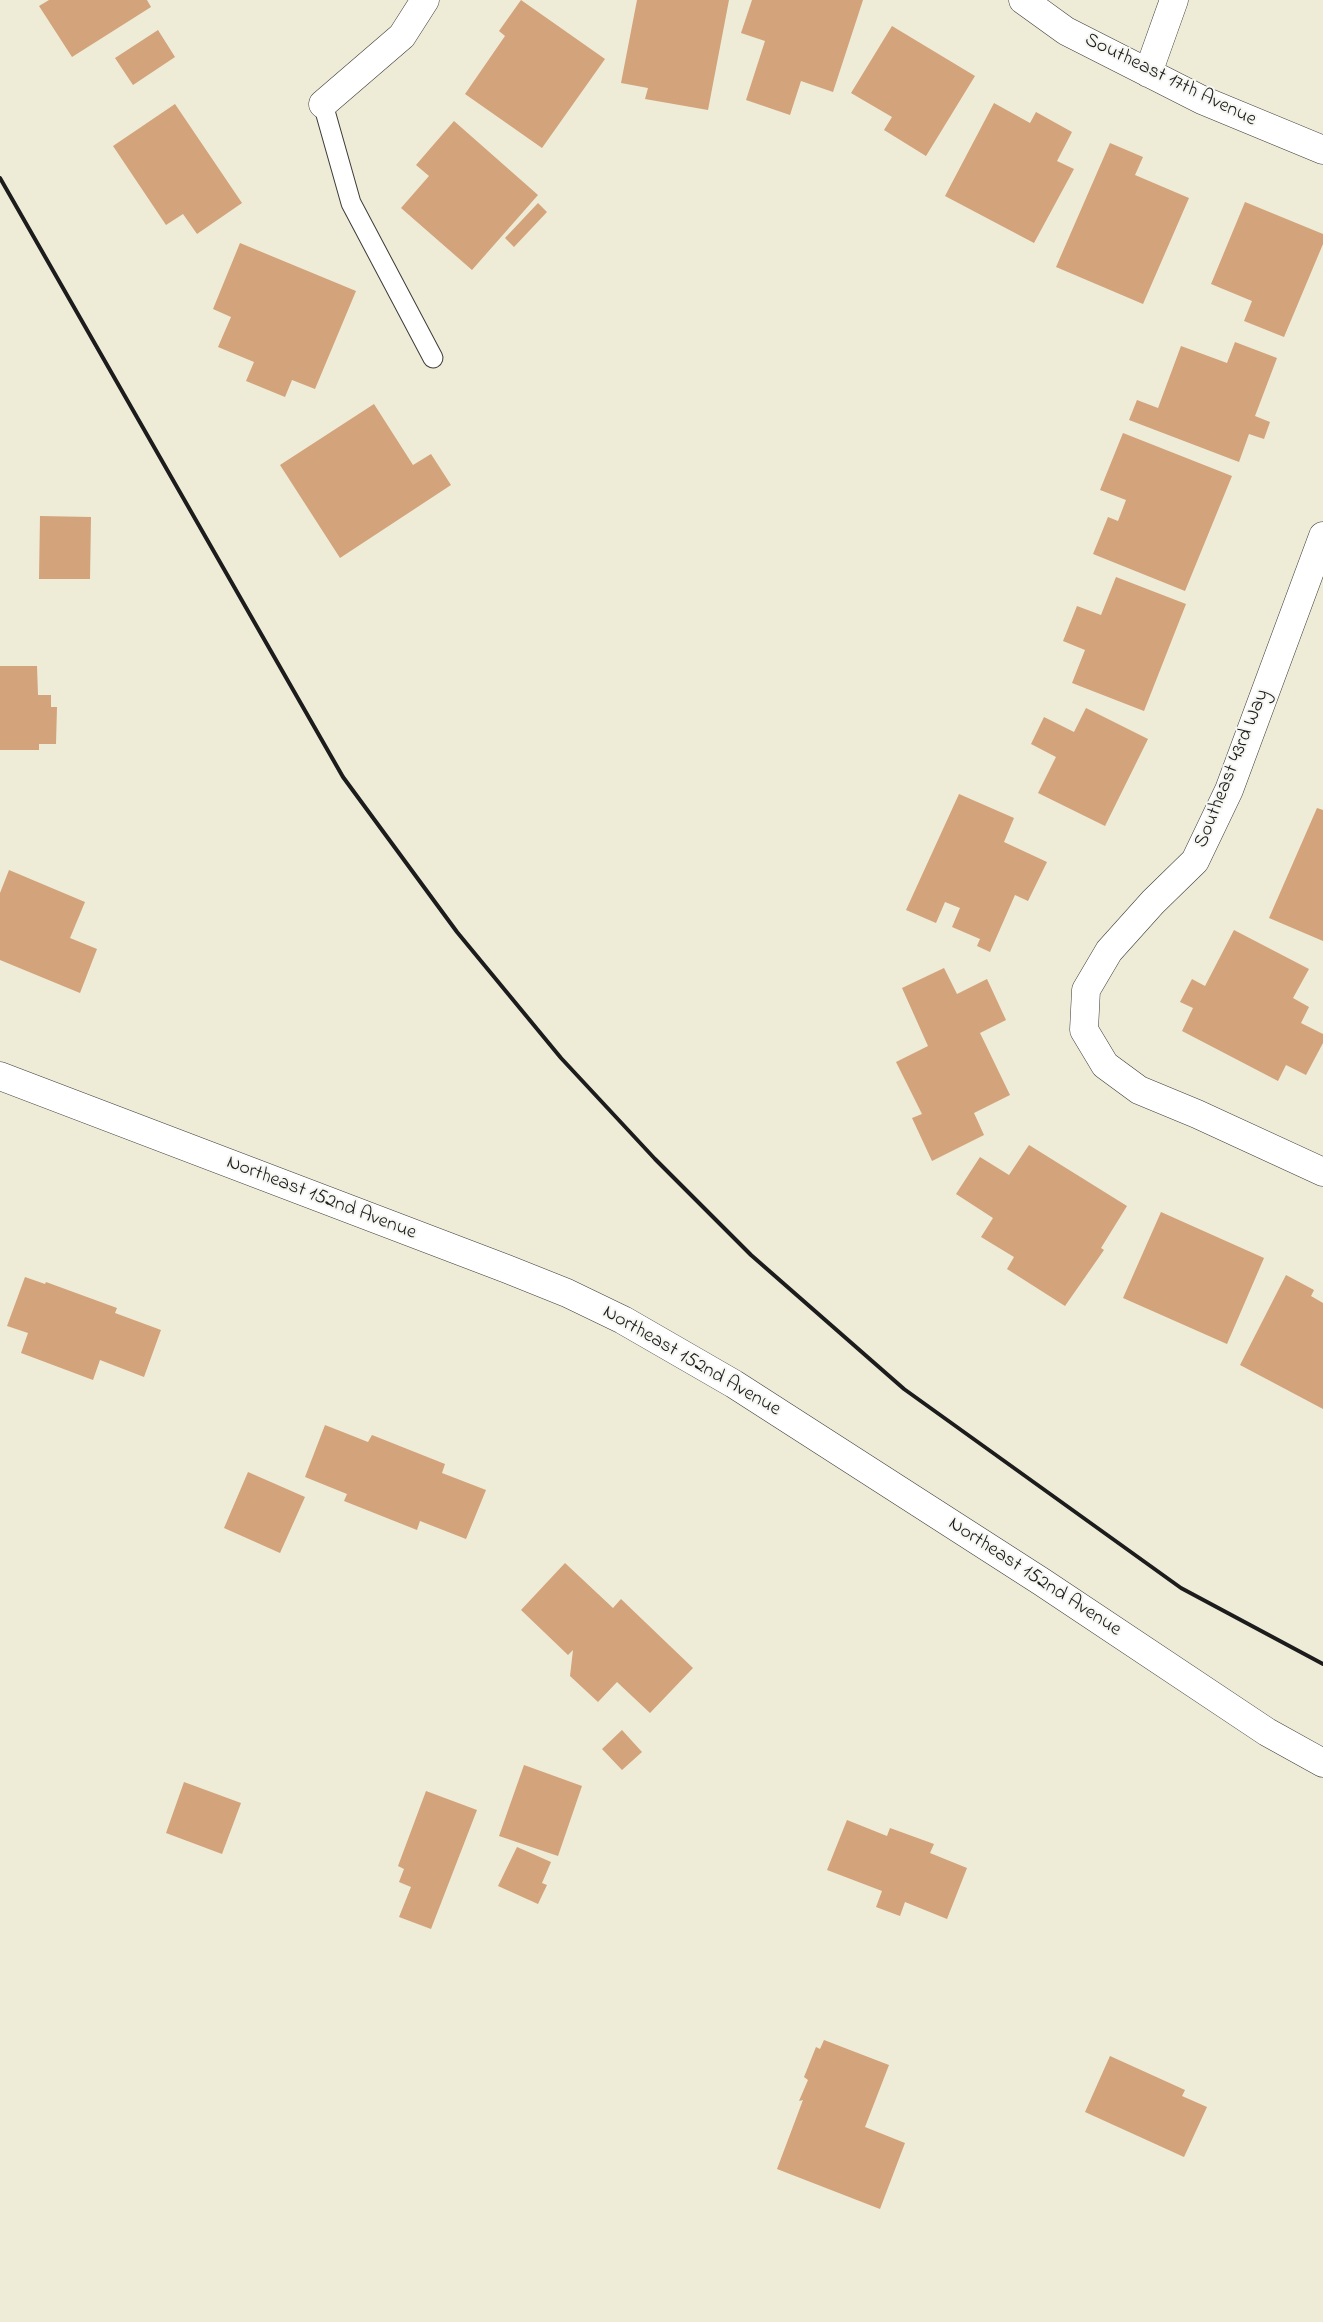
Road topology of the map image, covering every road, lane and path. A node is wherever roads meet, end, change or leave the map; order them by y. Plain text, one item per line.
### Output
1 (425, 0) edge
2 (1023, 0) edge
3 (1174, 0) edge
4 (1148, 73) junction
5 (323, 104) joint
6 (1323, 150) edge
7 (433, 358) dead end
8 (1323, 536) edge
9 (0, 1076) edge
10 (1323, 1172) edge
11 (1323, 1763) edge

1 - 5 street
2 - 4 street, Southeast 17th Avenue
3 - 4 street
4 - 6 street, Southeast 17th Avenue
5 - 7 lane
8 - 10 street, Southeast 43rd Way
9 - 11 street, Northeast 152nd Avenue

